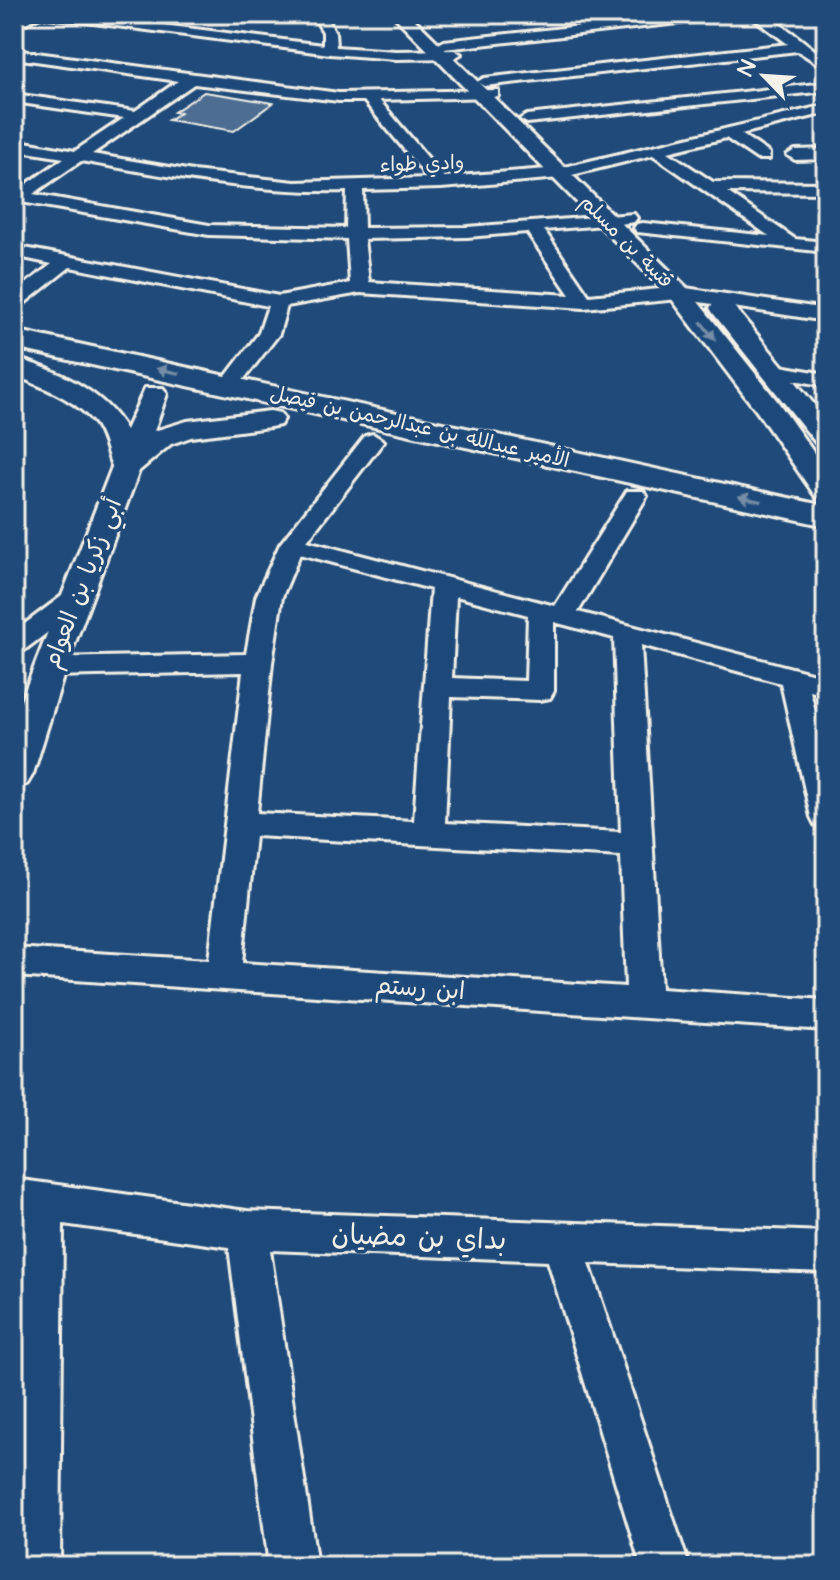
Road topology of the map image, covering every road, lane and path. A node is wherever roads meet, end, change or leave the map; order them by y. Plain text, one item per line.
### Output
1 (35, 14) edge
2 (45, 14) edge
3 (120, 14) edge
4 (318, 14) edge
5 (400, 14) edge
6 (414, 14) edge
7 (724, 14) edge
8 (754, 14) edge
9 (635, 18) edge
10 (105, 22) junction
11 (14, 25) edge
12 (206, 35) junction
13 (605, 38) junction
14 (802, 47) junction
15 (330, 50) junction
16 (446, 51) junction
17 (14, 54) edge
18 (690, 57) junction
19 (41, 58) junction
20 (638, 63) junction
21 (826, 65) edge
22 (142, 72) junction
23 (14, 73) edge
24 (191, 79) junction
25 (826, 87) edge
26 (486, 89) junction
27 (743, 95) junction
28 (369, 97) junction
29 (14, 98) edge
30 (823, 113) edge
31 (140, 116) junction
32 (527, 119) junction
33 (778, 120) junction
34 (729, 133) junction
35 (14, 145) edge
36 (655, 150) junction
37 (826, 154) edge
38 (78, 155) junction
39 (795, 155) dead end
40 (763, 156) dead end
41 (568, 171) junction
42 (441, 183) junction
43 (355, 186) junction
44 (712, 187) junction
45 (826, 188) edge
46 (16, 199) edge
47 (604, 219) junction
48 (636, 223) junction
49 (532, 226) junction
50 (355, 233) junction
51 (792, 243) junction
52 (826, 247) edge
53 (14, 251) edge
54 (67, 261) junction
55 (360, 287) junction
56 (679, 293) junction
57 (715, 300) junction
58 (14, 302) edge
59 (279, 302) junction
60 (584, 302) junction
61 (826, 315) edge
62 (14, 339) edge
63 (14, 365) edge
64 (775, 371) junction
65 (826, 380) edge
66 (230, 384) junction
67 (154, 394) junction
68 (270, 419) junction
69 (826, 437) edge
70 (373, 441) junction
71 (126, 467) junction
72 (826, 491) edge
73 (635, 496) junction
74 (826, 516) edge
75 (826, 539) edge
76 (292, 544) junction
77 (444, 584) junction
78 (75, 599) junction
79 (552, 613) junction
80 (627, 633) junction
81 (14, 645) edge
82 (258, 663) junction
83 (49, 667) junction
84 (793, 677) junction
85 (826, 686) edge
86 (438, 687) junction
87 (14, 774) edge
88 (826, 817) edge
89 (241, 824) junction
90 (429, 834) junction
91 (637, 845) junction
92 (14, 962) edge
93 (224, 975) junction
94 (644, 1003) junction
95 (826, 1015) edge
96 (29, 1200) edge
97 (247, 1230) junction
98 (562, 1242) junction
99 (826, 1252) edge
100 (36, 1566) edge
101 (293, 1566) edge
102 (665, 1566) edge

1 - 11 street
2 - 10 street
3 - 10 street
4 - 15 street
5 - 16 street, قتيبة بن مسلم
6 - 16 street, قتيبة بن مسلم
7 - 9 street
8 - 14 street
9 - 13 street
9 - 18 street
10 - 12 street
12 - 15 street
12 - 22 street
13 - 16 street
13 - 20 street
14 - 18 street
14 - 21 street
15 - 16 street
16 - 26 street, قتيبة بن مسلم
17 - 19 street
18 - 20 street
18 - 27 street
19 - 22 street
19 - 23 street
20 - 26 street
22 - 24 street
24 - 28 street
24 - 31 street
25 - 27 street
26 - 28 street
26 - 32 street, قتيبة بن مسلم
26 - 41 street, قتيبة بن مسلم
27 - 32 street
27 - 33 street
28 - 42 street
29 - 31 street
30 - 33 street, وادي طواء
31 - 38 street
32 - 41 street, قتيبة بن مسلم
33 - 34 street, وادي طواء
34 - 36 street, وادي طواء
34 - 40 street
35 - 38 street, وادي طواء
36 - 41 street, وادي طواء
36 - 44 street
37 - 39 street
38 - 43 street, وادي طواء
38 - 46 street
41 - 42 street, وادي طواء
41 - 47 street, قتيبة بن مسلم
41 - 48 street, قتيبة بن مسلم
42 - 43 street, وادي طواء
43 - 50 street
44 - 45 street
44 - 51 street
46 - 50 street
47 - 48 street
47 - 49 street
47 - 56 street, قتيبة بن مسلم
48 - 51 street
48 - 57 street, قتيبة بن مسلم
49 - 50 street
49 - 60 street
50 - 55 street
51 - 52 street
53 - 54 street
54 - 58 street
54 - 59 street
55 - 59 street
55 - 60 street
56 - 57 street
56 - 60 street
56 -> 72 street, قتيبة بن مسلم
57 - 61 street
57 - 64 street, قتيبة بن مسلم
59 - 66 street
66 -> 62 main road, الأمير عبدالله بن عبدالرحمن بن فيصل
63 - 67 main road, الأمير عبدالله بن عبدالرحمن بن فيصل
63 - 71 street, الأمير عبدالله بن عبدالرحمن بن فيصل
64 - 65 street
64 - 69 street, قتيبة بن مسلم
74 -> 66 main road, الأمير عبدالله بن عبدالرحمن بن فيصل
67 - 68 main road, الأمير عبدالله بن عبدالرحمن بن فيصل
67 - 71 street, أبي زكريا بن العوام
68 - 70 main road, الأمير عبدالله بن عبدالرحمن بن فيصل
68 - 71 street, الأمير عبدالله بن عبدالرحمن بن فيصل
70 - 73 main road, الأمير عبدالله بن عبدالرحمن بن فيصل
70 - 76 street
71 - 78 street, أبي زكريا بن العوام
73 - 75 main road, الأمير عبدالله بن عبدالرحمن بن فيصل
73 - 79 street
76 - 77 street
76 - 82 street
77 - 79 street
77 - 86 street
78 - 81 street
78 - 83 street, أبي زكريا بن العوام
79 - 80 street
79 - 86 street
80 - 84 street
80 - 91 street
82 - 83 street
82 - 89 street
83 - 87 street, أبي زكريا بن العوام
84 - 85 street
84 - 88 street
86 - 90 street
89 - 90 street
89 - 93 street
90 - 91 street
91 - 94 street
92 - 93 street, ابن رستم
93 - 94 street, ابن رستم
94 - 95 street, ابن رستم
96 - 97 street, بداي بن مضيان
96 - 100 street
97 - 98 street, بداي بن مضيان
97 - 101 street
98 - 99 street, بداي بن مضيان
98 - 102 street

